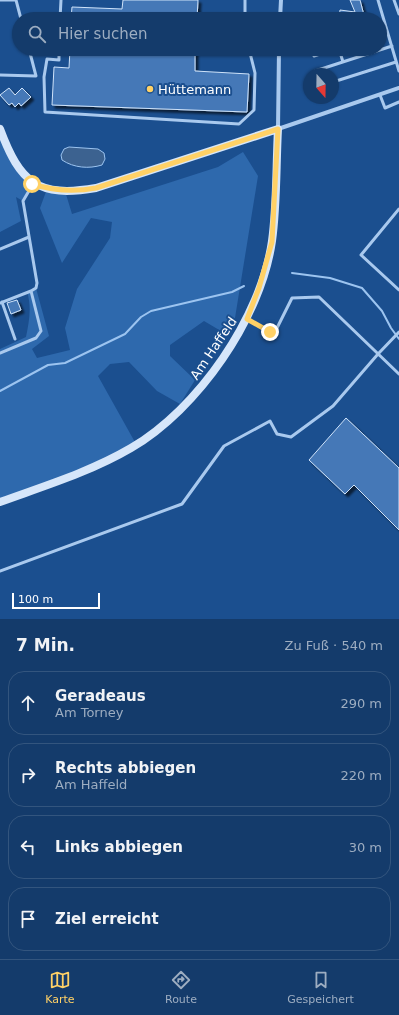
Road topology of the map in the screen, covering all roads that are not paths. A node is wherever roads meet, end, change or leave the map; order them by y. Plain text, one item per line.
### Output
1 (0, 0) edge
2 (61, 0) edge
3 (245, 0) edge
4 (281, 0) edge
5 (378, 0) edge
6 (394, 0) edge
7 (19, 12) edge
8 (60, 12) edge
9 (245, 12) edge
10 (280, 12) edge
11 (382, 12) edge
12 (399, 14) edge
13 (387, 30) edge
14 (392, 46) junction
15 (387, 48) edge
16 (31, 56) edge
17 (59, 56) edge
18 (251, 56) edge
19 (279, 56) edge
20 (341, 56) edge
21 (361, 56) edge
22 (343, 62) junction
23 (396, 62) junction
24 (322, 68) edge
25 (399, 71) edge
26 (0, 74) edge
27 (36, 76) junction
28 (44, 77) junction
29 (339, 80) edge
30 (399, 88) edge
31 (380, 95) junction
32 (399, 102) edge
33 (0, 129) edge
34 (278, 129) junction
35 (32, 184) junction
36 (399, 209) edge
37 (30, 237) junction
38 (0, 249) edge
39 (399, 290) edge
40 (31, 291) junction
41 (1, 302) edge
42 (247, 319) junction
43 (399, 332) edge
44 (14, 339) dead end
45 (0, 353) edge
46 (378, 354) junction
47 (399, 374) edge
48 (0, 502) edge
49 (0, 571) edge

1 - 7 lane
2 - 8 lane
3 - 9 lane
4 - 10 street
5 - 11 lane
6 - 12 lane
13 - 14 lane
14 - 15 lane
14 - 23 lane
16 - 27 lane
17 - 28 lane
18 - 28 lane
19 - 34 street
20 - 22 lane
21 - 22 lane
22 - 24 lane
23 - 25 lane
23 - 29 lane
26 - 27 lane
27 - 28 lane
30 - 31 street
31 - 32 lane
31 - 34 street
33 - 35 street
34 - 35 street
34 - 42 street, Am Haffeld
35 - 37 lane
36 - 39 lane
37 - 38 lane
37 - 40 lane
40 - 41 lane
40 - 45 lane
41 - 44 lane
42 - 46 lane
42 - 48 street, Am Haffeld
43 - 46 lane
46 - 47 lane
46 - 49 lane

